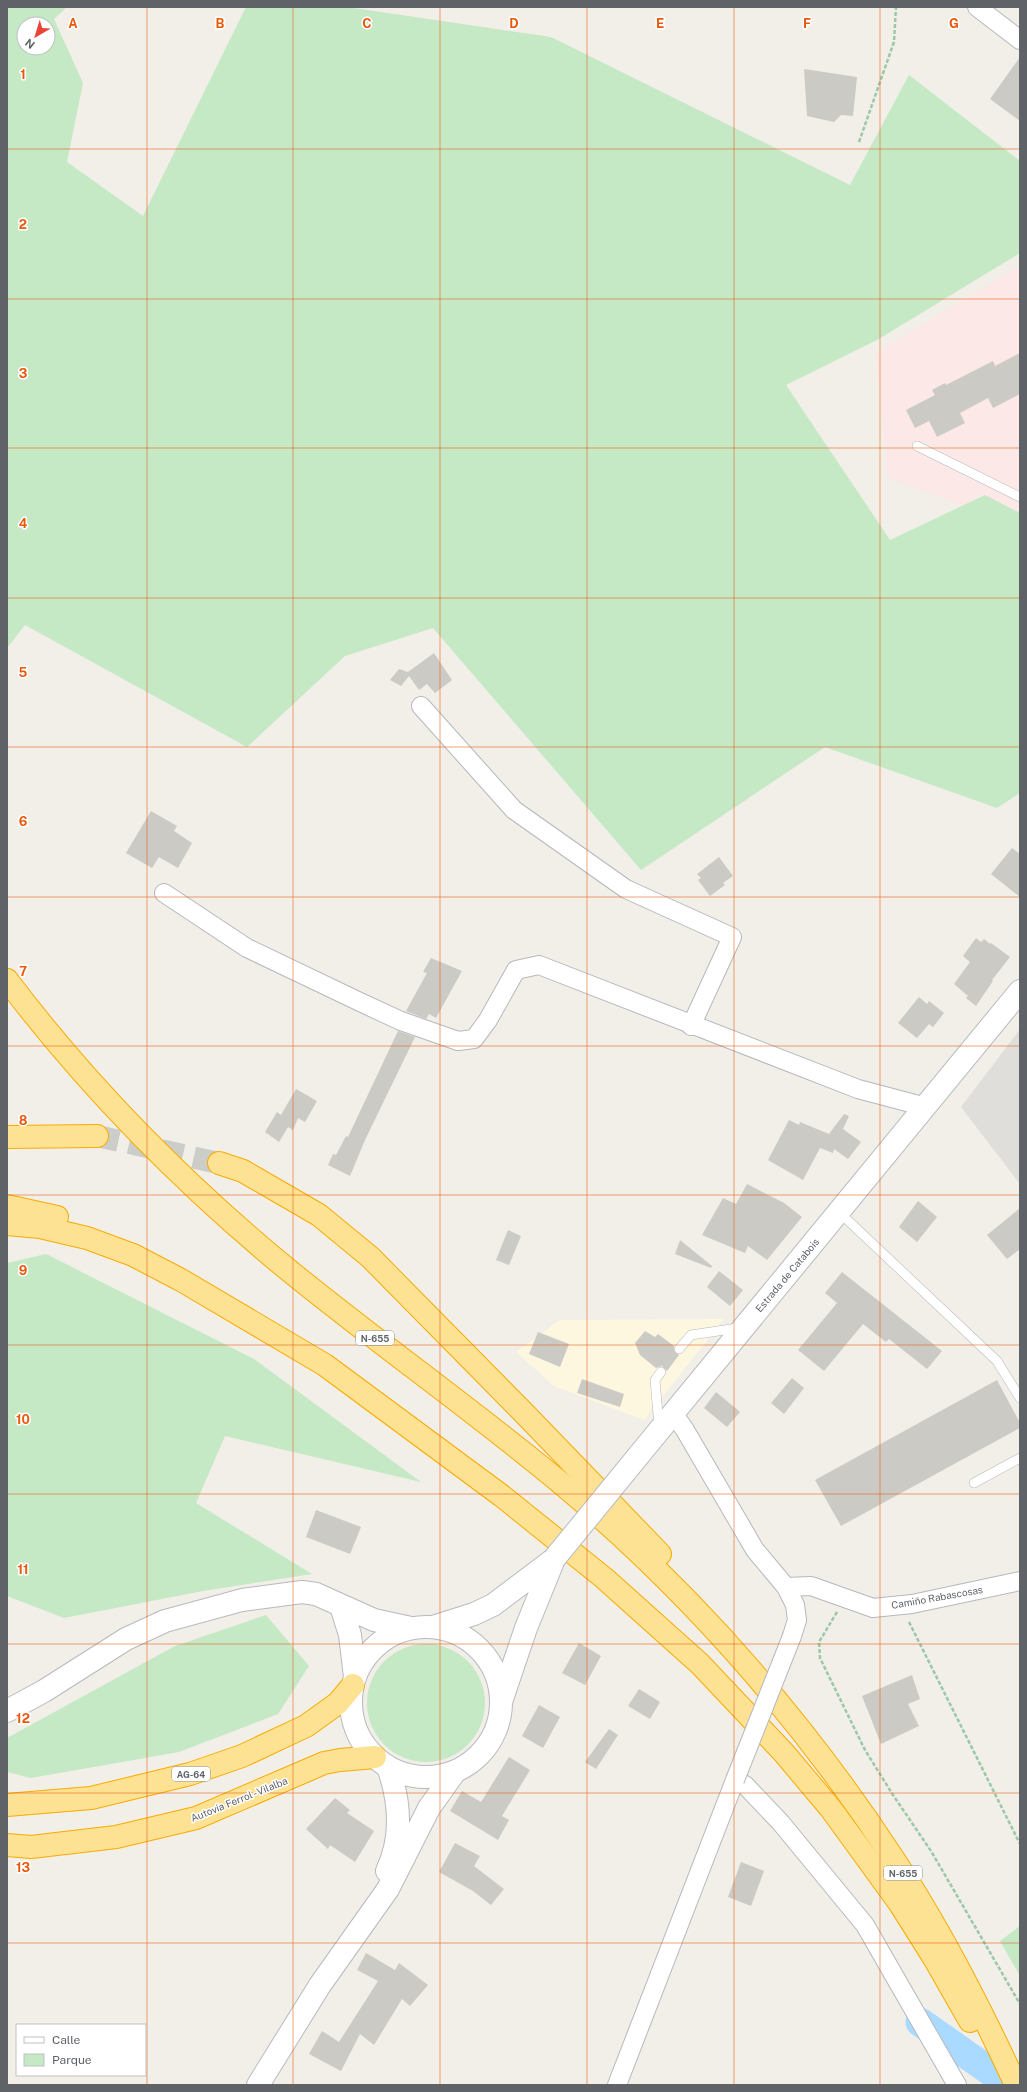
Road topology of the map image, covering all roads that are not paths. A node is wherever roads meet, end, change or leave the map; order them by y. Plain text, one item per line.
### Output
1 (977, 7) edge
2 (1020, 40) edge
3 (917, 446) dead end
4 (1020, 497) edge
5 (421, 706) dead end
6 (164, 893) dead end
7 (7, 980) edge
8 (1020, 991) edge
9 (691, 1026) junction
10 (926, 1107) junction
11 (97, 1136) tunnel mouth
12 (7, 1138) edge
13 (219, 1162) tunnel mouth
14 (7, 1206) edge
15 (839, 1212) junction
16 (7, 1224) edge
17 (744, 1327) junction
18 (679, 1349) dead end
19 (325, 1365) junction
20 (661, 1372) dead end
21 (1020, 1398) edge
22 (673, 1413) junction
23 (660, 1430) junction
24 (1020, 1458) edge
25 (974, 1483) dead end
26 (554, 1559) junction
27 (1020, 1581) edge
28 (786, 1587) junction
29 (341, 1606) junction
30 (421, 1628) junction
31 (759, 1680) junction
32 (354, 1681) junction
33 (502, 1699) junction
34 (7, 1711) edge
35 (382, 1762) junction
36 (454, 1773) junction
37 (735, 1780) junction
38 (7, 1805) edge
39 (7, 1845) edge
40 (348, 1945) junction
41 (258, 2085) edge
42 (616, 2085) edge
43 (956, 2085) edge
44 (1001, 2085) edge
45 (1016, 2085) edge

1 - 2 street
3 - 4 lane
5 - 9 street
6 - 9 street
7 - 31 highway, N-655
8 - 10 main road, Estrada de Catabois
9 - 10 street
10 - 15 main road, Estrada de Catabois
11 - 12 highway
13 - 31 highway
14 - 19 highway
15 - 17 main road, Estrada de Catabois
15 - 21 lane
16 - 19 highway
17 - 18 lane
17 - 22 main road, Estrada de Catabois
19 - 44 highway
20 - 23 lane
22 - 23 main road, Estrada de Catabois
22 - 28 street
23 - 26 main road, Estrada de Catabois, bridge
24 - 25 lane
26 - 30 main road
26 - 33 main road
27 - 28 street, Camiño Rabascosas
28 - 37 street, bridge
29 - 30 main road
29 - 32 main road
29 - 34 main road
30 - 32 main road
30 - 33 main road
31 - 45 highway, N-655
32 - 35 main road
32 - 38 highway, AG-64
33 - 36 main road
35 - 36 main road
35 - 39 highway, Autovía Ferrol - Vilalba
35 - 40 main road
36 - 40 main road
37 - 42 street
37 - 43 street
40 - 41 main road

